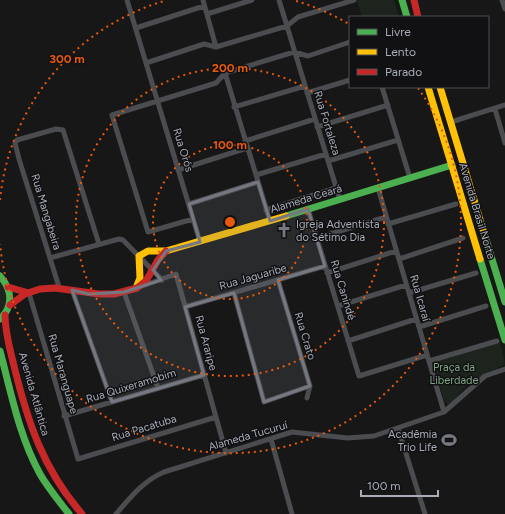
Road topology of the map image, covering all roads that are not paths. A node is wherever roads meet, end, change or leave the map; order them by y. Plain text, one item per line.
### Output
1 (127, 0) edge
2 (252, 0) edge
3 (279, 0) edge
4 (354, 0) edge
5 (402, 0) edge
6 (414, 0) edge
7 (502, 0) edge
8 (204, 3) edge
9 (505, 9) edge
10 (207, 14) junction
11 (407, 16) edge
12 (418, 16) edge
13 (287, 26) junction
14 (136, 28) junction
15 (349, 42) edge
16 (216, 47) junction
17 (294, 52) junction
18 (146, 63) junction
19 (225, 73) junction
20 (349, 80) edge
21 (305, 86) junction
22 (382, 88) edge
23 (428, 88) edge
24 (440, 88) edge
25 (307, 93) junction
26 (157, 101) junction
27 (505, 105) edge
28 (388, 106) junction
29 (234, 108) junction
30 (495, 109) junction
31 (315, 119) junction
32 (451, 122) junction
33 (318, 127) junction
34 (504, 139) edge
35 (398, 140) junction
36 (245, 141) junction
37 (247, 148) junction
38 (326, 154) junction
39 (328, 161) junction
40 (452, 166) junction
41 (178, 170) junction
42 (256, 175) junction
43 (410, 178) junction
44 (258, 182) junction
45 (336, 188) junction
46 (378, 188) junction
47 (340, 200) junction
48 (189, 204) junction
49 (456, 204) dead end
50 (308, 209) junction
51 (266, 210) junction
52 (386, 217) junction
53 (193, 219) junction
54 (270, 221) junction
55 (388, 224) junction
56 (317, 238) junction
57 (463, 238) dead end
58 (200, 242) junction
59 (99, 244) junction
60 (396, 250) junction
61 (148, 251) junction
62 (166, 251) junction
63 (139, 256) junction
64 (50, 258) junction
65 (399, 259) junction
66 (156, 262) junction
67 (325, 266) junction
68 (153, 270) junction
69 (328, 273) junction
70 (476, 273) dead end
71 (0, 276) edge
72 (162, 280) junction
73 (278, 280) junction
74 (406, 285) junction
75 (8, 287) junction
76 (59, 287) junction
77 (138, 287) junction
78 (72, 290) junction
79 (124, 292) junction
80 (29, 293) junction
81 (234, 293) junction
82 (409, 293) junction
83 (505, 302) edge
84 (10, 305) junction
85 (338, 306) junction
86 (486, 306) dead end
87 (185, 307) junction
88 (3, 317) edge
89 (416, 319) junction
90 (419, 327) junction
91 (505, 340) edge
92 (348, 341) junction
93 (497, 341) dead end
94 (0, 351) edge
95 (427, 355) junction
96 (429, 361) junction
97 (505, 369) edge
98 (204, 375) junction
99 (310, 386) junction
100 (158, 388) junction
101 (307, 398) dead end
102 (112, 402) junction
103 (444, 412) junction
104 (64, 416) junction
105 (216, 417) junction
106 (398, 428) junction
107 (271, 439) junction
108 (226, 453) junction
109 (78, 459) joint
110 (69, 514) edge
111 (82, 514) edge
112 (116, 514) edge
113 (292, 514) edge
114 (425, 514) edge

1 - 14 street, Rua Orós
2 - 10 street
3 - 13 street, Rua Fortaleza
4 - 13 street
5 - 11 main road
6 - 12 main road
7 - 9 street
8 - 10 street
8 - 14 street
10 - 16 street
13 - 16 street
13 - 17 street, Rua Fortaleza
14 - 18 street, Rua Orós
15 - 17 street
16 - 18 street
17 - 19 street
17 - 21 street, Rua Fortaleza
18 - 26 street, Rua Orós
19 - 26 street
19 - 29 street
20 - 25 street
21 - 25 street, Rua Fortaleza
21 - 29 street
22 - 28 street
23 - 40 main road, Avenida Brasil Norte
24 - 32 main road, Avenida Brasil Norte
25 - 31 street, Rua Fortaleza
26 - 41 street, Rua Orós
26 - 53 street
27 - 30 street
28 - 33 street
28 - 35 street
29 - 36 street
30 - 32 street
30 - 34 street
31 - 33 street, Rua Fortaleza
31 - 36 street
32 - 83 main road, Avenida Brasil Norte
33 - 38 street, Rua Fortaleza
35 - 39 street
35 - 43 street
36 - 37 street
37 - 41 street
37 - 42 street
38 - 39 street, Rua Fortaleza
38 - 42 street
39 - 45 street, Rua Fortaleza
40 - 43 main road, Alameda Ceará
40 - 91 main road, Avenida Brasil Norte
41 - 48 street, Rua Orós
42 - 44 street
43 - 46 main road, Alameda Ceará
44 - 48 street
44 - 51 street
45 - 47 street, Rua Fortaleza
45 - 51 street
46 - 47 main road, Alameda Ceará
46 - 52 street, Rua Icaraí
47 - 50 main road, Alameda Ceará
48 - 53 street, Rua Orós
49 - 55 street
50 - 54 main road, Alameda Ceará
50 - 56 street, Rua Canindé
51 - 54 street
52 - 55 street, Rua Icaraí
52 - 56 street
53 - 58 street, Rua Orós
54 - 58 main road, Alameda Ceará
55 - 60 street, Rua Icaraí
56 - 67 street, Rua Canindé
57 - 65 street
58 - 62 main road, Alameda Ceará
59 - 63 street
59 - 64 street
59 - 64 street, Rua Mangabeira
60 - 65 street, Rua Icaraí
60 - 69 street
61 - 62 main road, Alameda Ceará
61 - 63 main road
61 - 66 main road
62 - 66 main road
63 - 68 street
63 - 77 main road
64 - 76 street, Rua Mangabeira
65 - 74 street, Rua Icaraí
66 - 68 main road
67 - 69 street, Rua Canindé
67 - 73 street, Rua Jaguaribe
68 - 72 street
68 - 77 main road
69 - 85 street, Rua Canindé
70 - 82 street
71 - 75 main road, Avenida Atlântica
72 - 77 street
72 - 87 street, Rua Araripe
73 - 81 street, Rua Jaguaribe
73 - 99 street, Rua Crato
74 - 82 street, Rua Icaraí
74 - 85 street
75 - 80 main road
75 - 84 main road, Avenida Atlântica
76 - 78 main road
76 - 80 main road
77 - 79 main road
78 - 79 main road
78 - 102 street
79 - 100 street
80 - 84 main road
80 - 104 street, Rua Maranguape
81 - 87 street, Rua Jaguaribe
81 - 99 street
82 - 89 street, Rua Icaraí
84 - 88 main road, Avenida Atlântica
85 - 92 street, Rua Canindé
86 - 90 street
87 - 98 street, Rua Araripe
88 - 111 main road, Avenida Atlântica
89 - 90 street, Rua Icaraí
89 - 92 street
90 - 95 street, Rua Icaraí
92 - 95 street, Rua Canindé
93 - 96 street
94 - 110 main road, Avenida Atlântica
95 - 96 street, Rua Icaraí
96 - 103 street, Rua Icaraí
97 - 103 street, Alameda Tucuruí
98 - 100 street, Rua Quixeramobim
98 - 105 street, Rua Araripe
99 - 101 street
100 - 102 street, Rua Quixeramobim
102 - 104 street, Rua Quixeramobim
103 - 106 street, Alameda Tucuruí
104 - 109 street, Rua Maranguape
105 - 108 street, Rua Araripe
105 - 109 street, Rua Pacatuba
106 - 107 street, Alameda Tucuruí
106 - 114 street
107 - 108 street, Alameda Tucuruí
107 - 113 street
108 - 112 street, Alameda Tucuruí

